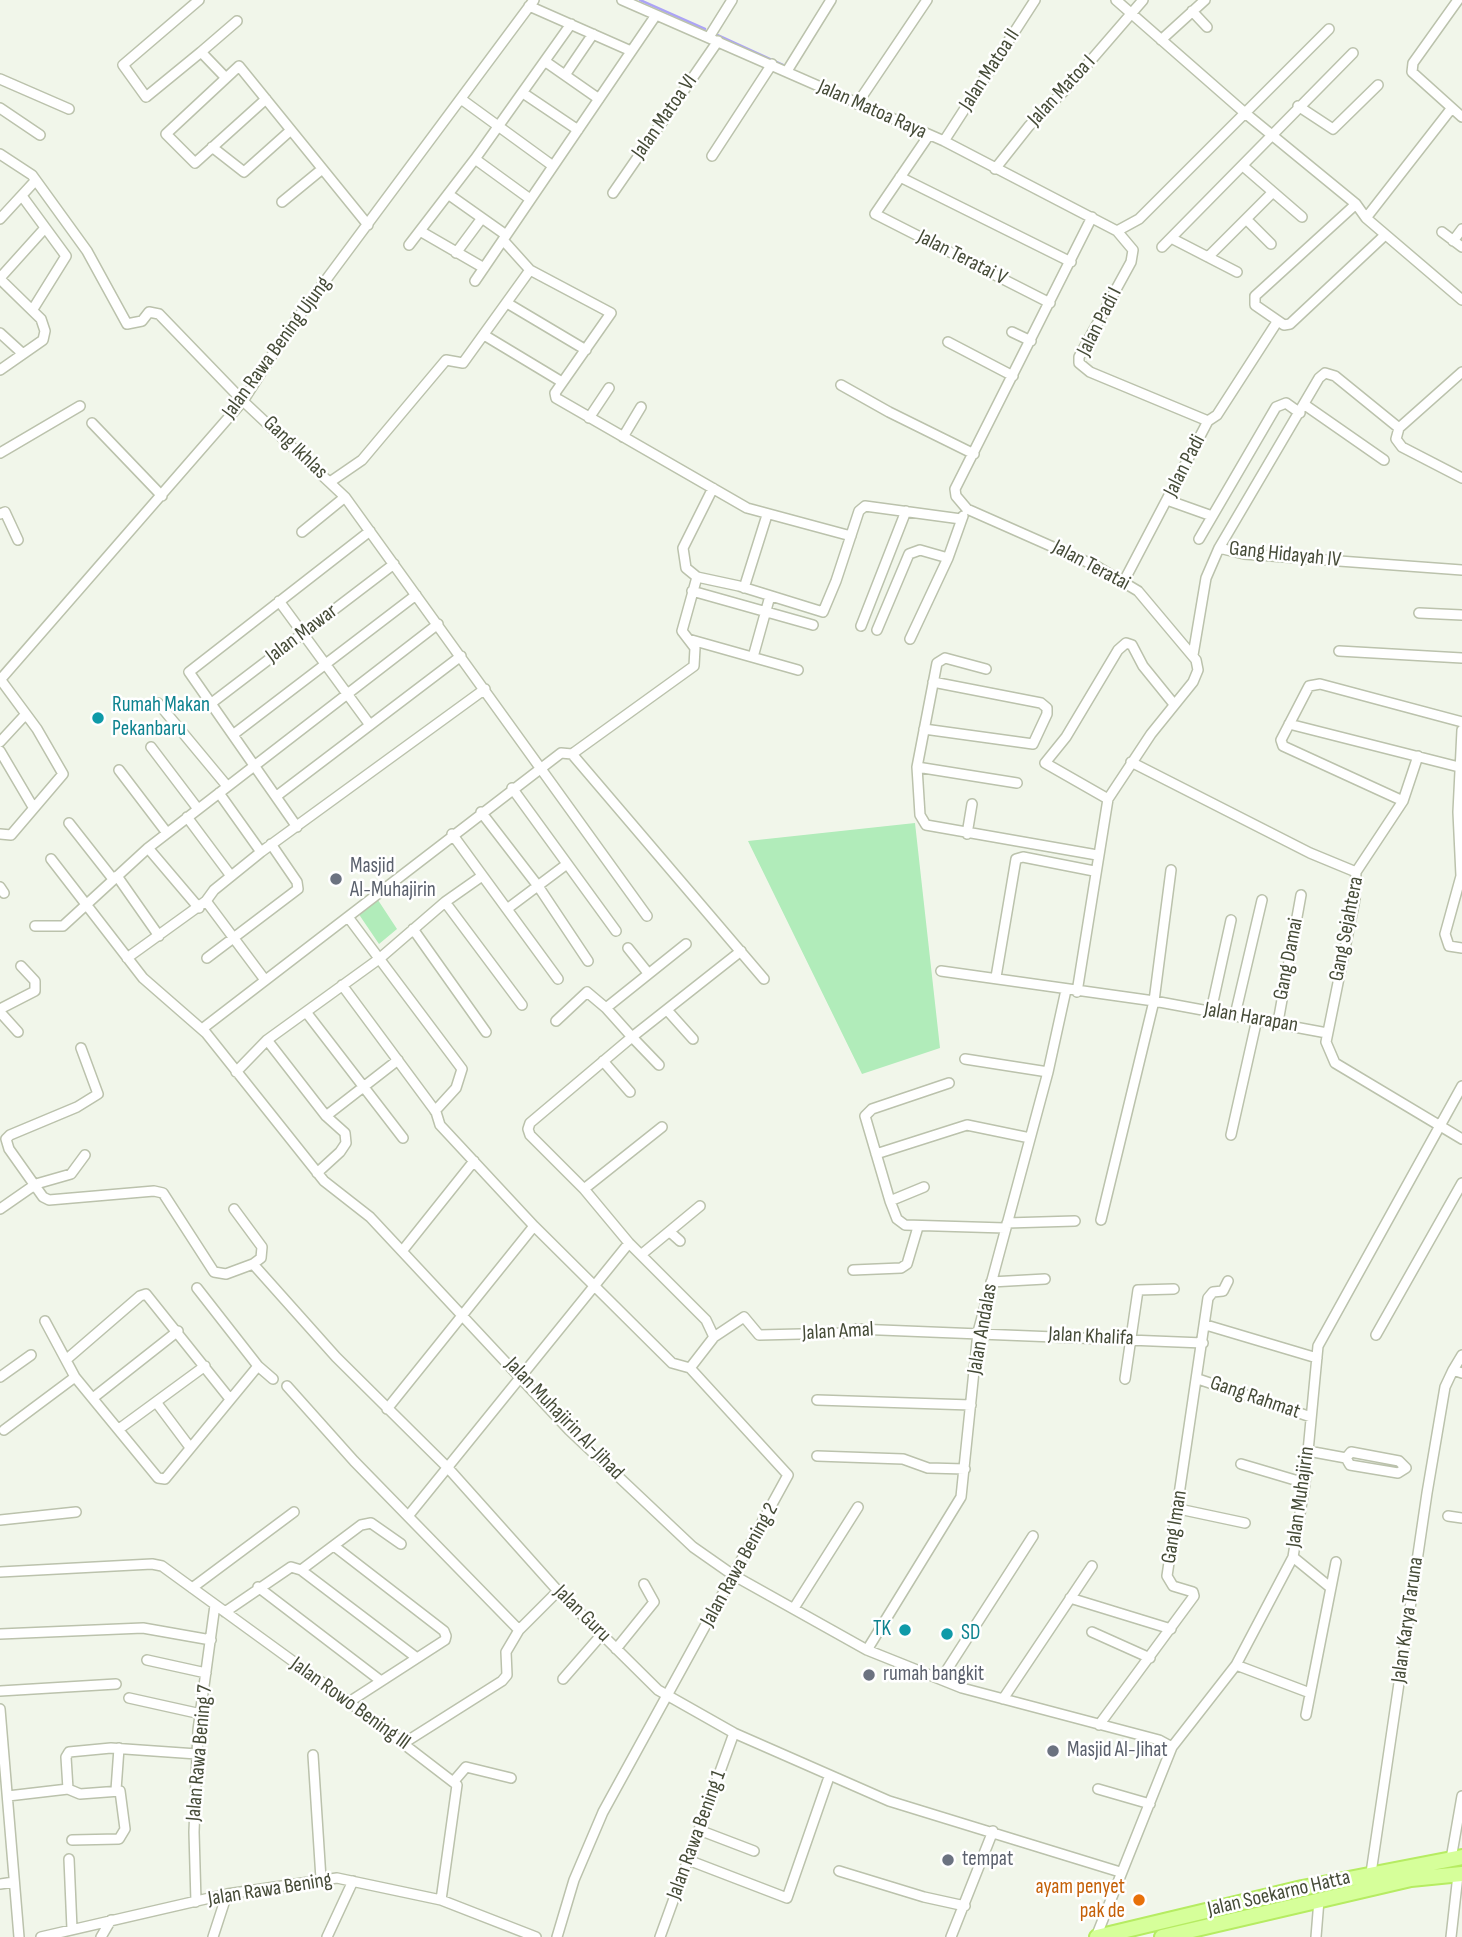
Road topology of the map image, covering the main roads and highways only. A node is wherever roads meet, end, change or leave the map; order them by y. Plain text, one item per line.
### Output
1 (1457, 1858) edge
2 (1460, 1874) edge
3 (1308, 1897) junction
4 (1097, 1937) edge
5 (1162, 1937) edge

1 - 3 main road, Jalan Soekarno Hatta
2 - 3 main road, Jalan Soekarno Hatta
3 - 4 main road, Jalan Soekarno Hatta
3 - 5 main road, Jalan Soekarno Hatta

